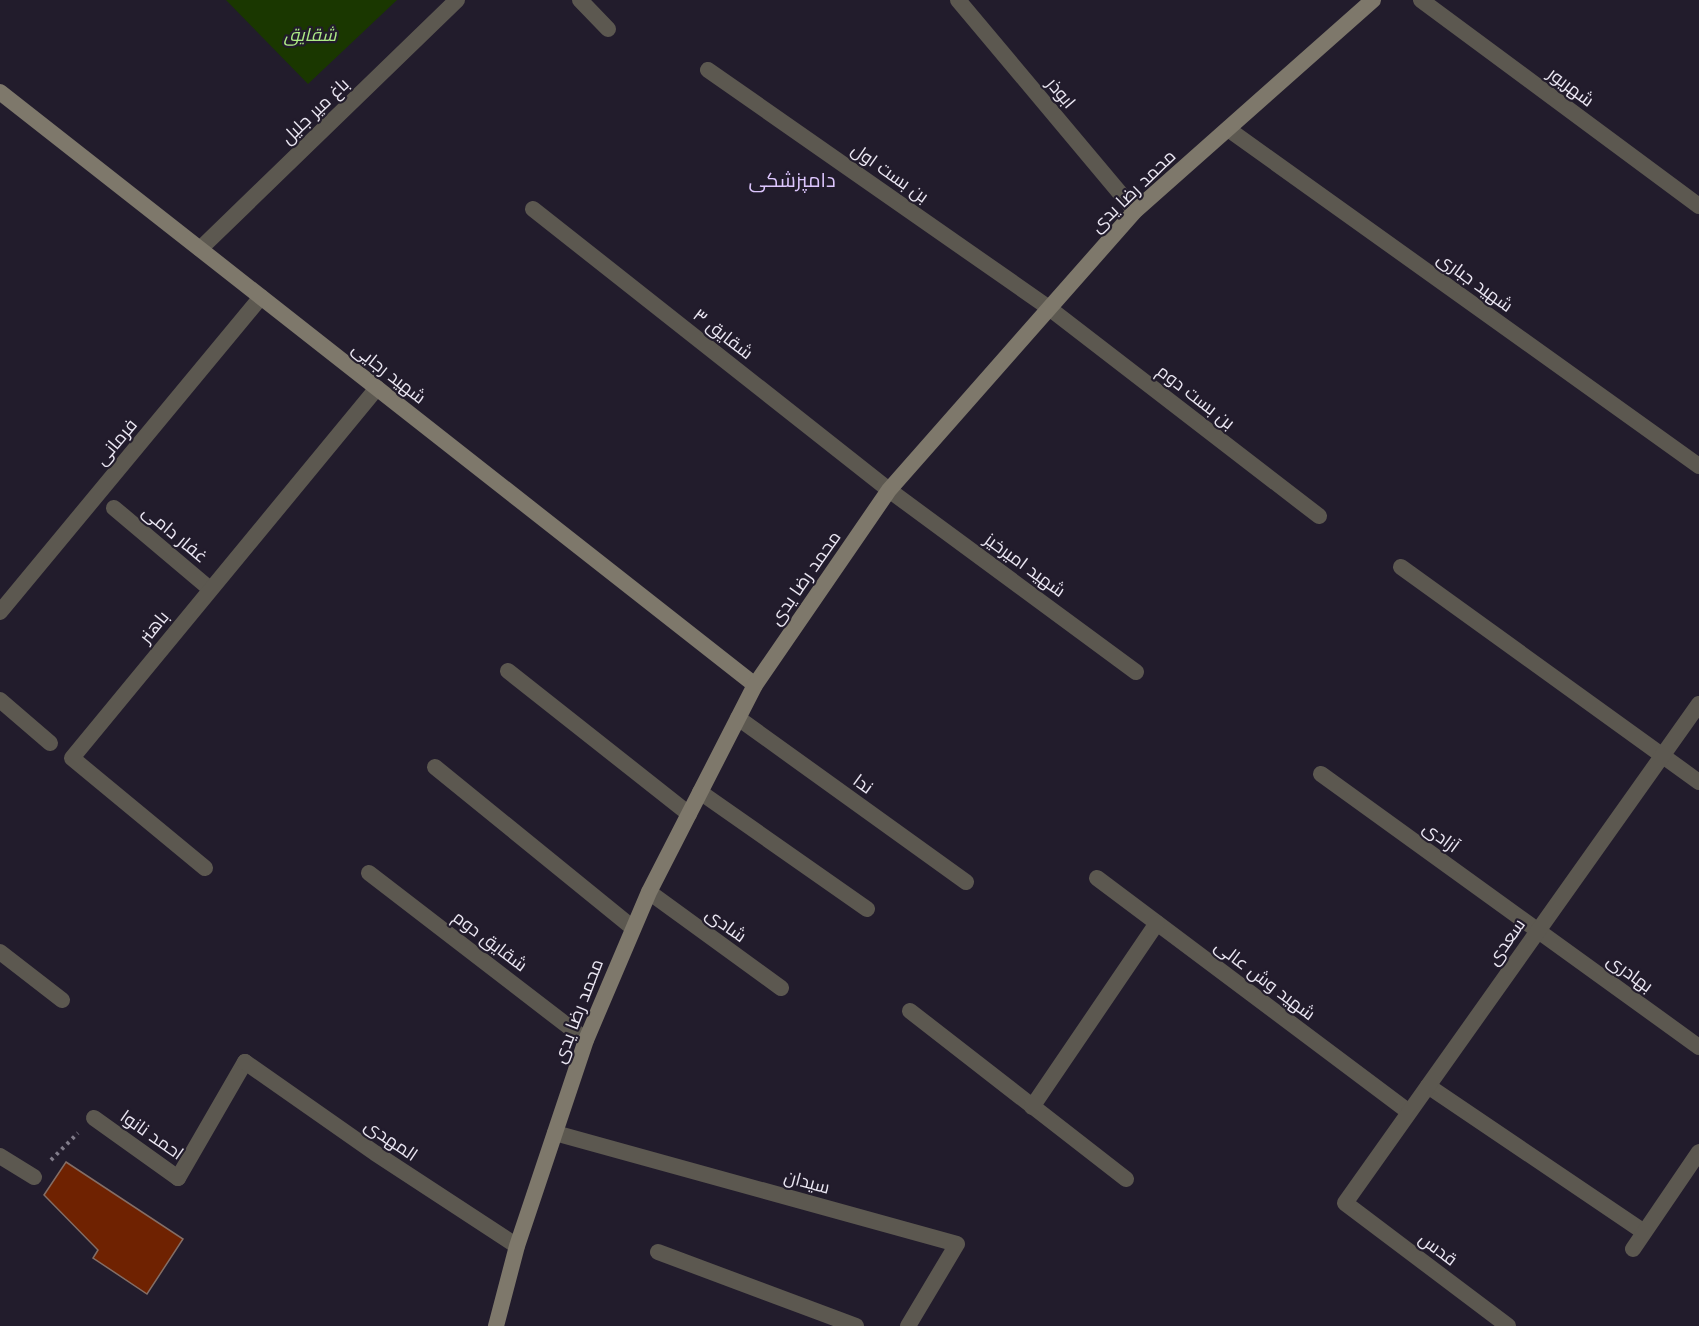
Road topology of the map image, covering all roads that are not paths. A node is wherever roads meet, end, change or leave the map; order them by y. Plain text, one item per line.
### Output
1 (458, 0) edge
2 (580, 0) edge
3 (958, 0) edge
4 (1373, 0) edge
5 (1421, 0) edge
6 (608, 29) dead end
7 (708, 70) dead end
8 (0, 92) edge
9 (1228, 129) junction
10 (1699, 206) edge
11 (533, 209) dead end
12 (1135, 211) junction
13 (200, 249) junction
14 (261, 297) junction
15 (1049, 309) junction
16 (377, 388) junction
17 (1699, 466) edge
18 (890, 490) junction
19 (114, 508) dead end
20 (1319, 516) dead end
21 (1401, 567) dead end
22 (210, 589) junction
23 (0, 612) edge
24 (508, 671) dead end
25 (1136, 672) dead end
26 (755, 685) junction
27 (0, 699) edge
28 (1699, 704) edge
29 (738, 718) junction
30 (50, 742) dead end
31 (1663, 754) junction
32 (435, 767) dead end
33 (1321, 774) dead end
34 (1699, 782) edge
35 (700, 792) junction
36 (688, 814) junction
37 (205, 868) dead end
38 (369, 873) dead end
39 (1097, 878) dead end
40 (966, 882) dead end
41 (649, 892) junction
42 (867, 909) dead end
43 (1157, 923) junction
44 (633, 928) junction
45 (1538, 931) junction
46 (0, 952) edge
47 (781, 988) dead end
48 (62, 1000) dead end
49 (910, 1011) dead end
50 (586, 1040) junction
51 (1699, 1047) edge
52 (245, 1062) joint
53 (1428, 1086) junction
54 (1032, 1107) junction
55 (1409, 1113) junction
56 (94, 1118) road end
57 (555, 1133) junction
58 (1699, 1152) edge
59 (0, 1156) edge
60 (34, 1177) road end
61 (1126, 1179) dead end
62 (1345, 1203) joint
63 (1644, 1232) junction
64 (517, 1246) junction
65 (1633, 1250) dead end
66 (658, 1252) dead end
67 (496, 1326) edge
68 (856, 1326) edge
69 (908, 1326) edge
70 (1508, 1326) edge

1 - 13 street, باغ میر جلیل
2 - 6 street
3 - 12 street, ابوذر
4 - 9 main road, محمد رضا یدی
5 - 10 street, شهریور
7 - 15 street, بن بست اول
8 - 13 main road, شهید رجایی
9 - 12 main road, محمد رضا یدی
9 - 17 street, شهید جباری
11 - 18 street, شقایق ۳
12 - 15 main road, محمد رضا یدی
13 - 14 main road, شهید رجایی
14 - 16 main road, شهید رجایی
14 - 23 street, فرمانی
15 - 18 main road, محمد رضا یدی
15 - 20 street, بن بست دوم
16 - 22 street, باهنر
16 - 26 main road, شهید رجایی
18 - 25 street, شهید امیرخیز
18 - 26 main road, محمد رضا یدی
19 - 22 street, غفار دامی
21 - 31 street
22 - 37 street, باهنر
24 - 36 street
26 - 29 main road, محمد رضا یدی
27 - 30 street
28 - 31 street, سعدی
29 - 35 main road, محمد رضا یدی
29 - 40 street, ندا
31 - 34 street
31 - 45 street, سعدی
32 - 44 street
33 - 45 street, آزادی
35 - 36 main road, محمد رضا یدی
35 - 42 street
36 - 41 main road, محمد رضا یدی
38 - 50 street, شقایق دوم
39 - 43 street, شهید وش عالی
41 - 44 main road, محمد رضا یدی
41 - 47 street, شادی
43 - 54 street
43 - 55 street, شهید وش عالی
44 - 50 main road, محمد رضا یدی
45 - 51 street, بهادری
45 - 53 street, سعدی
46 - 48 street
49 - 54 street
50 - 57 main road, محمد رضا یدی
52 - 56 street, احمد نانوا
52 - 64 street, المهدی
53 - 55 street, سعدی
53 - 63 street
54 - 61 street
55 - 62 street, سعدی
57 - 64 main road, محمد رضا یدی
57 - 69 street, سیدان
58 - 63 street
59 - 60 street
62 - 70 street, قدس
63 - 65 street
64 - 67 main road, محمد رضا یدی
66 - 68 street

